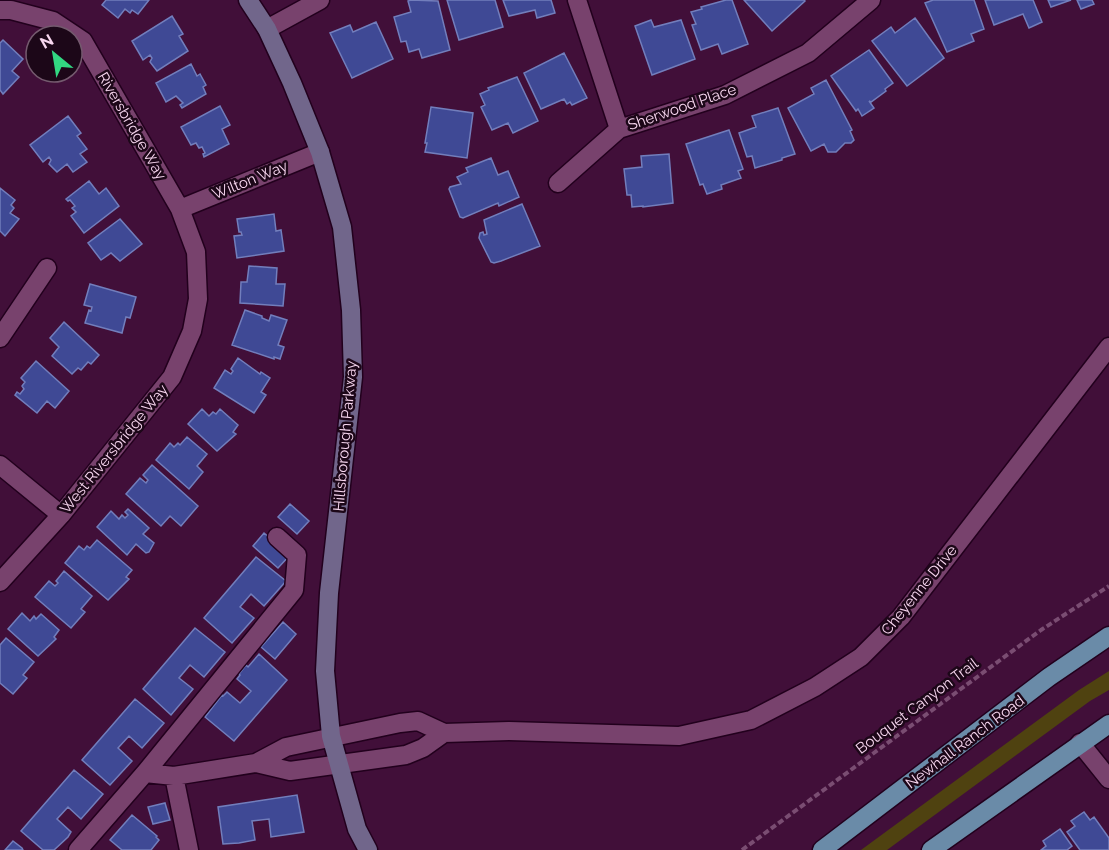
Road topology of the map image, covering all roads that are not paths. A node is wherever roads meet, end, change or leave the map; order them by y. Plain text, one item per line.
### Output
1 (248, 0) edge
2 (320, 0) edge
3 (577, 0) edge
4 (871, 0) edge
5 (0, 10) edge
6 (267, 29) junction
7 (619, 129) junction
8 (320, 152) junction
9 (558, 183) dead end
10 (180, 209) junction
11 (47, 268) dead end
12 (198, 299) joint
13 (0, 338) edge
14 (1109, 346) edge
15 (0, 465) edge
16 (61, 515) junction
17 (277, 537) dead end
18 (0, 582) edge
19 (1109, 636) edge
20 (1109, 724) edge
21 (444, 733) junction
22 (331, 736) junction
23 (1080, 742) junction
24 (256, 764) junction
25 (339, 764) junction
26 (145, 773) junction
27 (174, 776) junction
28 (1109, 779) edge
29 (78, 850) edge
30 (189, 850) edge
31 (368, 850) edge
32 (822, 850) edge
33 (931, 850) edge

1 - 6 street, Hillsborough Parkway
2 - 6 street
3 - 7 street
4 - 7 street, Sherwood Place
5 - 10 street, Riversbridge Way
6 - 8 street, Hillsborough Parkway
7 - 9 street, Sherwood Place
8 - 10 street, Wilton Way
8 - 22 street, Hillsborough Parkway
10 - 12 street, Riversbridge Way
11 - 13 street
12 - 16 street, West Riversbridge Way
14 - 21 street, Cheyenne Drive
15 - 16 street
16 - 18 street, West Riversbridge Way
17 - 26 street
19 - 32 main road, Newhall Ranch Road
20 - 23 main road
21 - 22 street, Cheyenne Drive
21 - 25 street
22 - 24 street, Cheyenne Drive
22 - 25 street, Hillsborough Parkway
23 - 28 street
23 - 33 main road
24 - 25 street
24 - 27 street
25 - 31 street, Hillsborough Parkway
26 - 27 street
26 - 29 street
27 - 30 street

